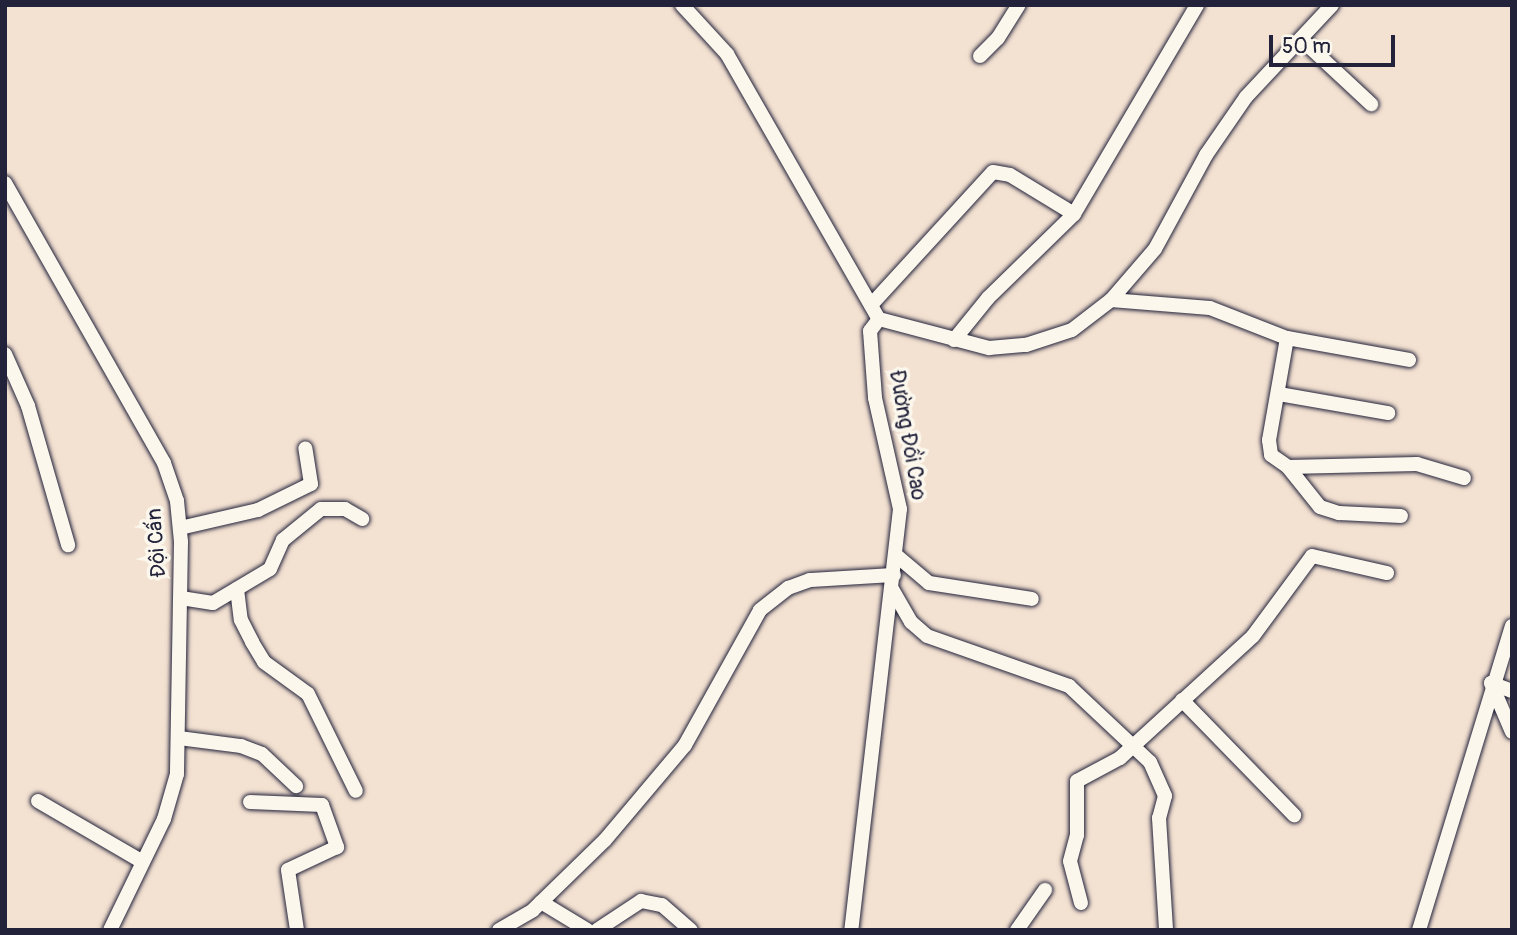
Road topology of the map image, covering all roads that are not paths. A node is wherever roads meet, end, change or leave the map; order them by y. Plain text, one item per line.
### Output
1 (682, 5) edge
2 (1019, 5) edge
3 (1197, 5) edge
4 (1332, 5) edge
5 (1301, 39) junction
6 (980, 56) dead end
7 (1371, 104) dead end
8 (5, 183) edge
9 (1074, 214) junction
10 (1111, 300) junction
11 (871, 305) junction
12 (879, 319) junction
13 (1287, 338) junction
14 (954, 340) junction
15 (5, 354) edge
16 (1409, 360) dead end
17 (1279, 394) junction
18 (1388, 413) dead end
19 (305, 448) dead end
20 (1288, 467) junction
21 (1464, 478) dead end
22 (1401, 516) dead end
23 (362, 519) dead end
24 (180, 528) junction
25 (68, 545) dead end
26 (897, 556) junction
27 (1387, 573) dead end
28 (893, 582) junction
29 (237, 589) junction
30 (181, 598) junction
31 (1032, 598) dead end
32 (1512, 626) edge
33 (1491, 684) junction
34 (1512, 691) edge
35 (1182, 700) junction
36 (1512, 732) edge
37 (179, 738) junction
38 (1132, 745) junction
39 (296, 786) dead end
40 (356, 791) dead end
41 (38, 801) dead end
42 (250, 802) dead end
43 (1294, 815) dead end
44 (143, 862) junction
45 (1045, 890) dead end
46 (541, 902) junction
47 (1081, 903) dead end
48 (110, 930) edge
49 (297, 930) edge
50 (499, 930) edge
51 (587, 930) edge
52 (597, 930) edge
53 (691, 930) edge
54 (851, 930) edge
55 (1017, 930) edge
56 (1166, 930) edge
57 (1419, 930) edge

1 - 11 street
2 - 6 street
3 - 9 street
4 - 5 street
5 - 7 street
5 - 10 street
8 - 24 street, Đội Cấn
9 - 11 street
9 - 14 street
10 - 13 street
10 - 14 street
11 - 12 street
12 - 14 street
12 - 26 street, Đường Đồi Cao
13 - 16 street
13 - 17 street
15 - 25 street
17 - 18 street
17 - 20 street
19 - 24 street
20 - 21 street
20 - 22 street
23 - 29 street
24 - 30 street, Đội Cấn
26 - 28 street, Đường Đồi Cao
26 - 31 street
27 - 35 street
28 - 38 street
28 - 46 street
28 - 54 street, Đường Đồi Cao
29 - 30 street
29 - 40 street
30 - 37 street, Đội Cấn
32 - 33 street
33 - 34 street
33 - 36 street
33 - 57 street
35 - 38 street
35 - 43 street
37 - 39 street
37 - 44 street, Đội Cấn
38 - 47 street
38 - 56 street
41 - 44 street
42 - 49 street
44 - 48 street, Đội Cấn
45 - 55 street
46 - 50 street
46 - 51 street
52 - 53 street

